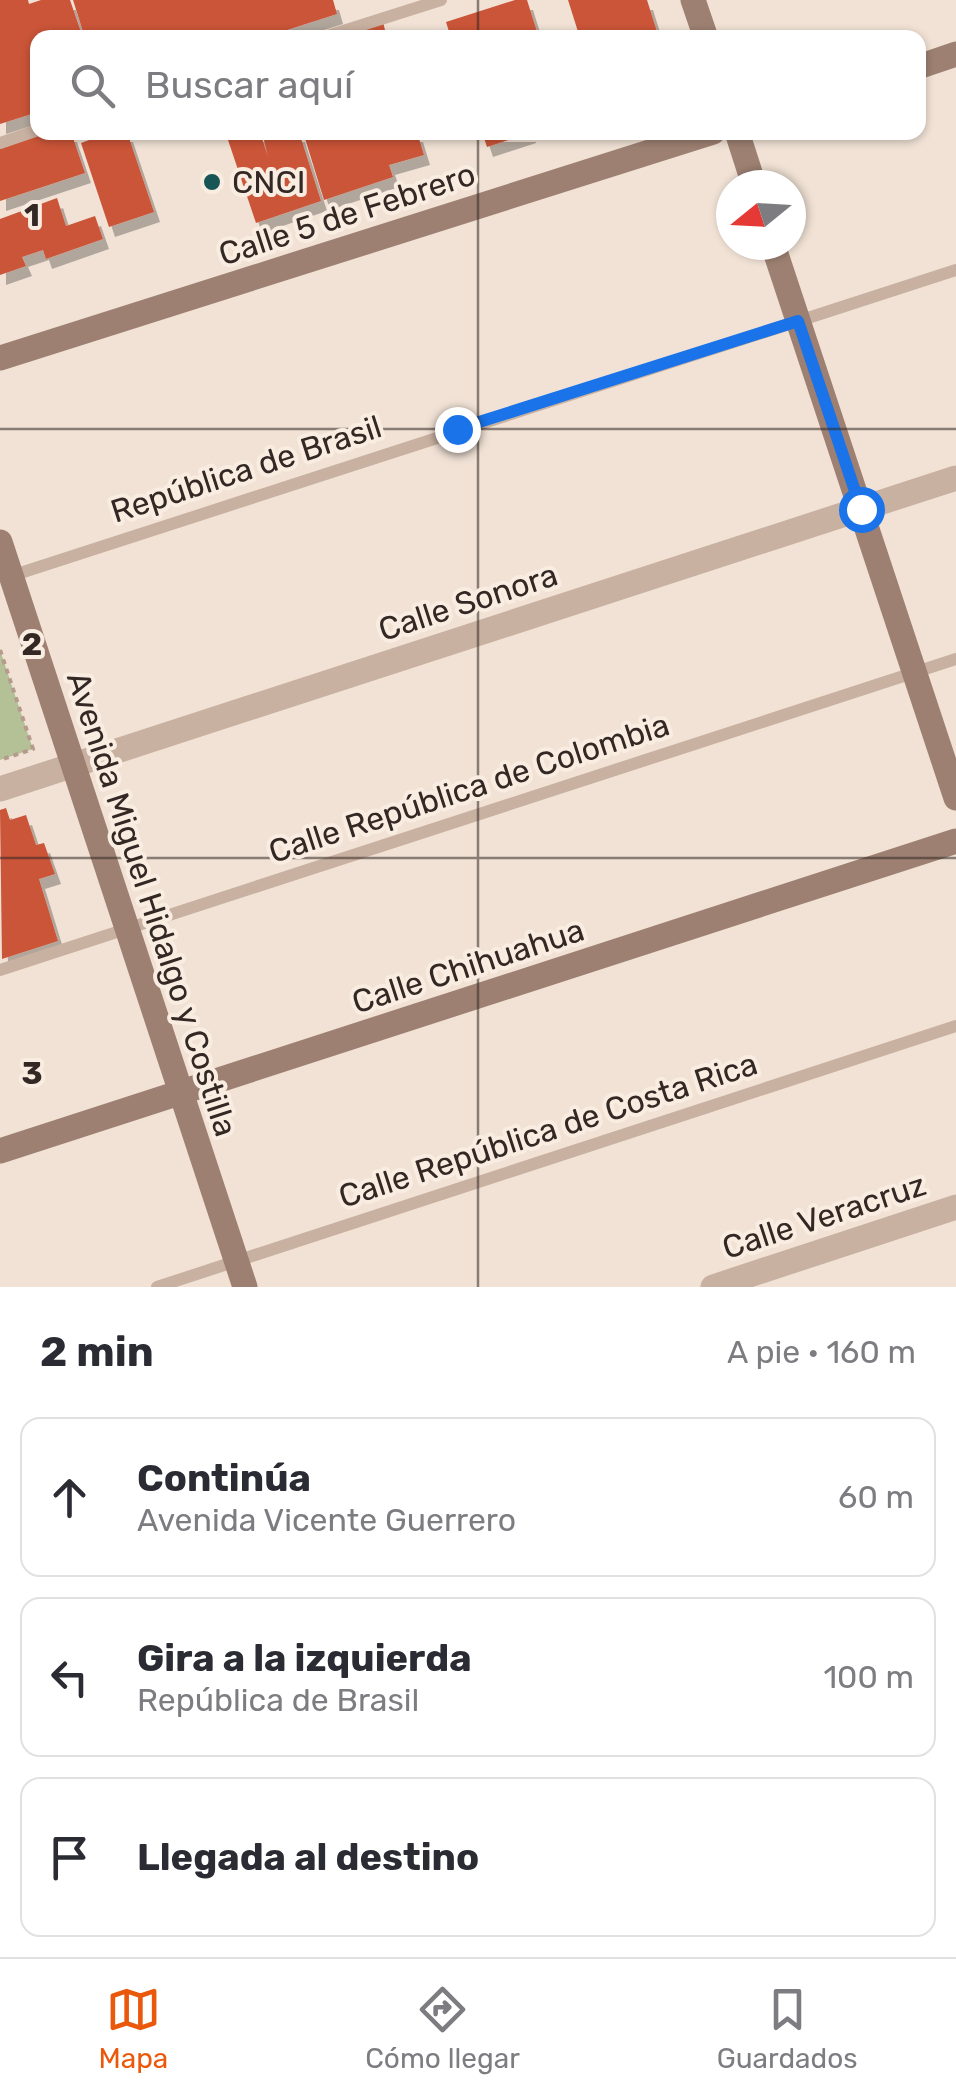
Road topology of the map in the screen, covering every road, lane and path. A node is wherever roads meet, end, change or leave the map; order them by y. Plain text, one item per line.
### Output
1 (440, 0) edge
2 (693, 0) edge
3 (346, 30) edge
4 (703, 30) edge
5 (956, 54) edge
6 (926, 63) edge
7 (30, 133) edge
8 (688, 140) edge
9 (740, 140) edge
10 (0, 142) edge
11 (749, 170) edge
12 (778, 260) edge
13 (956, 270) edge
14 (798, 321) junction
15 (0, 358) edge
16 (956, 478) edge
17 (861, 509) junction
18 (0, 542) edge
19 (11, 576) junction
20 (0, 650) edge
21 (2, 659) edge
22 (956, 659) edge
23 (915, 672) junction
24 (0, 760) edge
25 (72, 766) junction
26 (0, 788) edge
27 (956, 798) edge
28 (956, 841) edge
29 (127, 929) junction
30 (0, 970) edge
31 (956, 1026) edge
32 (179, 1094) junction
33 (0, 1152) edge
34 (956, 1208) edge
35 (237, 1261) junction
36 (157, 1287) edge
37 (245, 1287) edge
38 (713, 1287) edge

1 - 3 lane
2 - 4 street
5 - 6 street
7 - 10 lane
8 - 15 street, Calle 5 de Febrero
9 - 11 street
12 - 14 street
13 - 14 lane, República de Brasil
14 - 17 street
14 - 19 lane, República de Brasil
16 - 17 street, Calle Sonora
17 - 23 street
17 - 25 street, Calle Sonora
18 - 19 street, Avenida Miguel Hidalgo y Costilla
19 - 25 street, Avenida Miguel Hidalgo y Costilla
20 - 21 path
21 - 24 path
22 - 23 lane, Calle República de Colombia
23 - 27 street
23 - 29 lane, Calle República de Colombia
25 - 26 street, Calle Sonora
25 - 29 street, Avenida Miguel Hidalgo y Costilla
28 - 32 street, Calle Chihuahua
29 - 30 lane, Calle República de Colombia
29 - 32 street, Avenida Miguel Hidalgo y Costilla
31 - 35 lane, Calle República de Costa Rica
32 - 33 street, Calle Chihuahua
32 - 35 street, Avenida Miguel Hidalgo y Costilla
34 - 38 street, Calle Veracruz
35 - 36 lane, Calle República de Costa Rica
35 - 37 street, Avenida Miguel Hidalgo y Costilla

